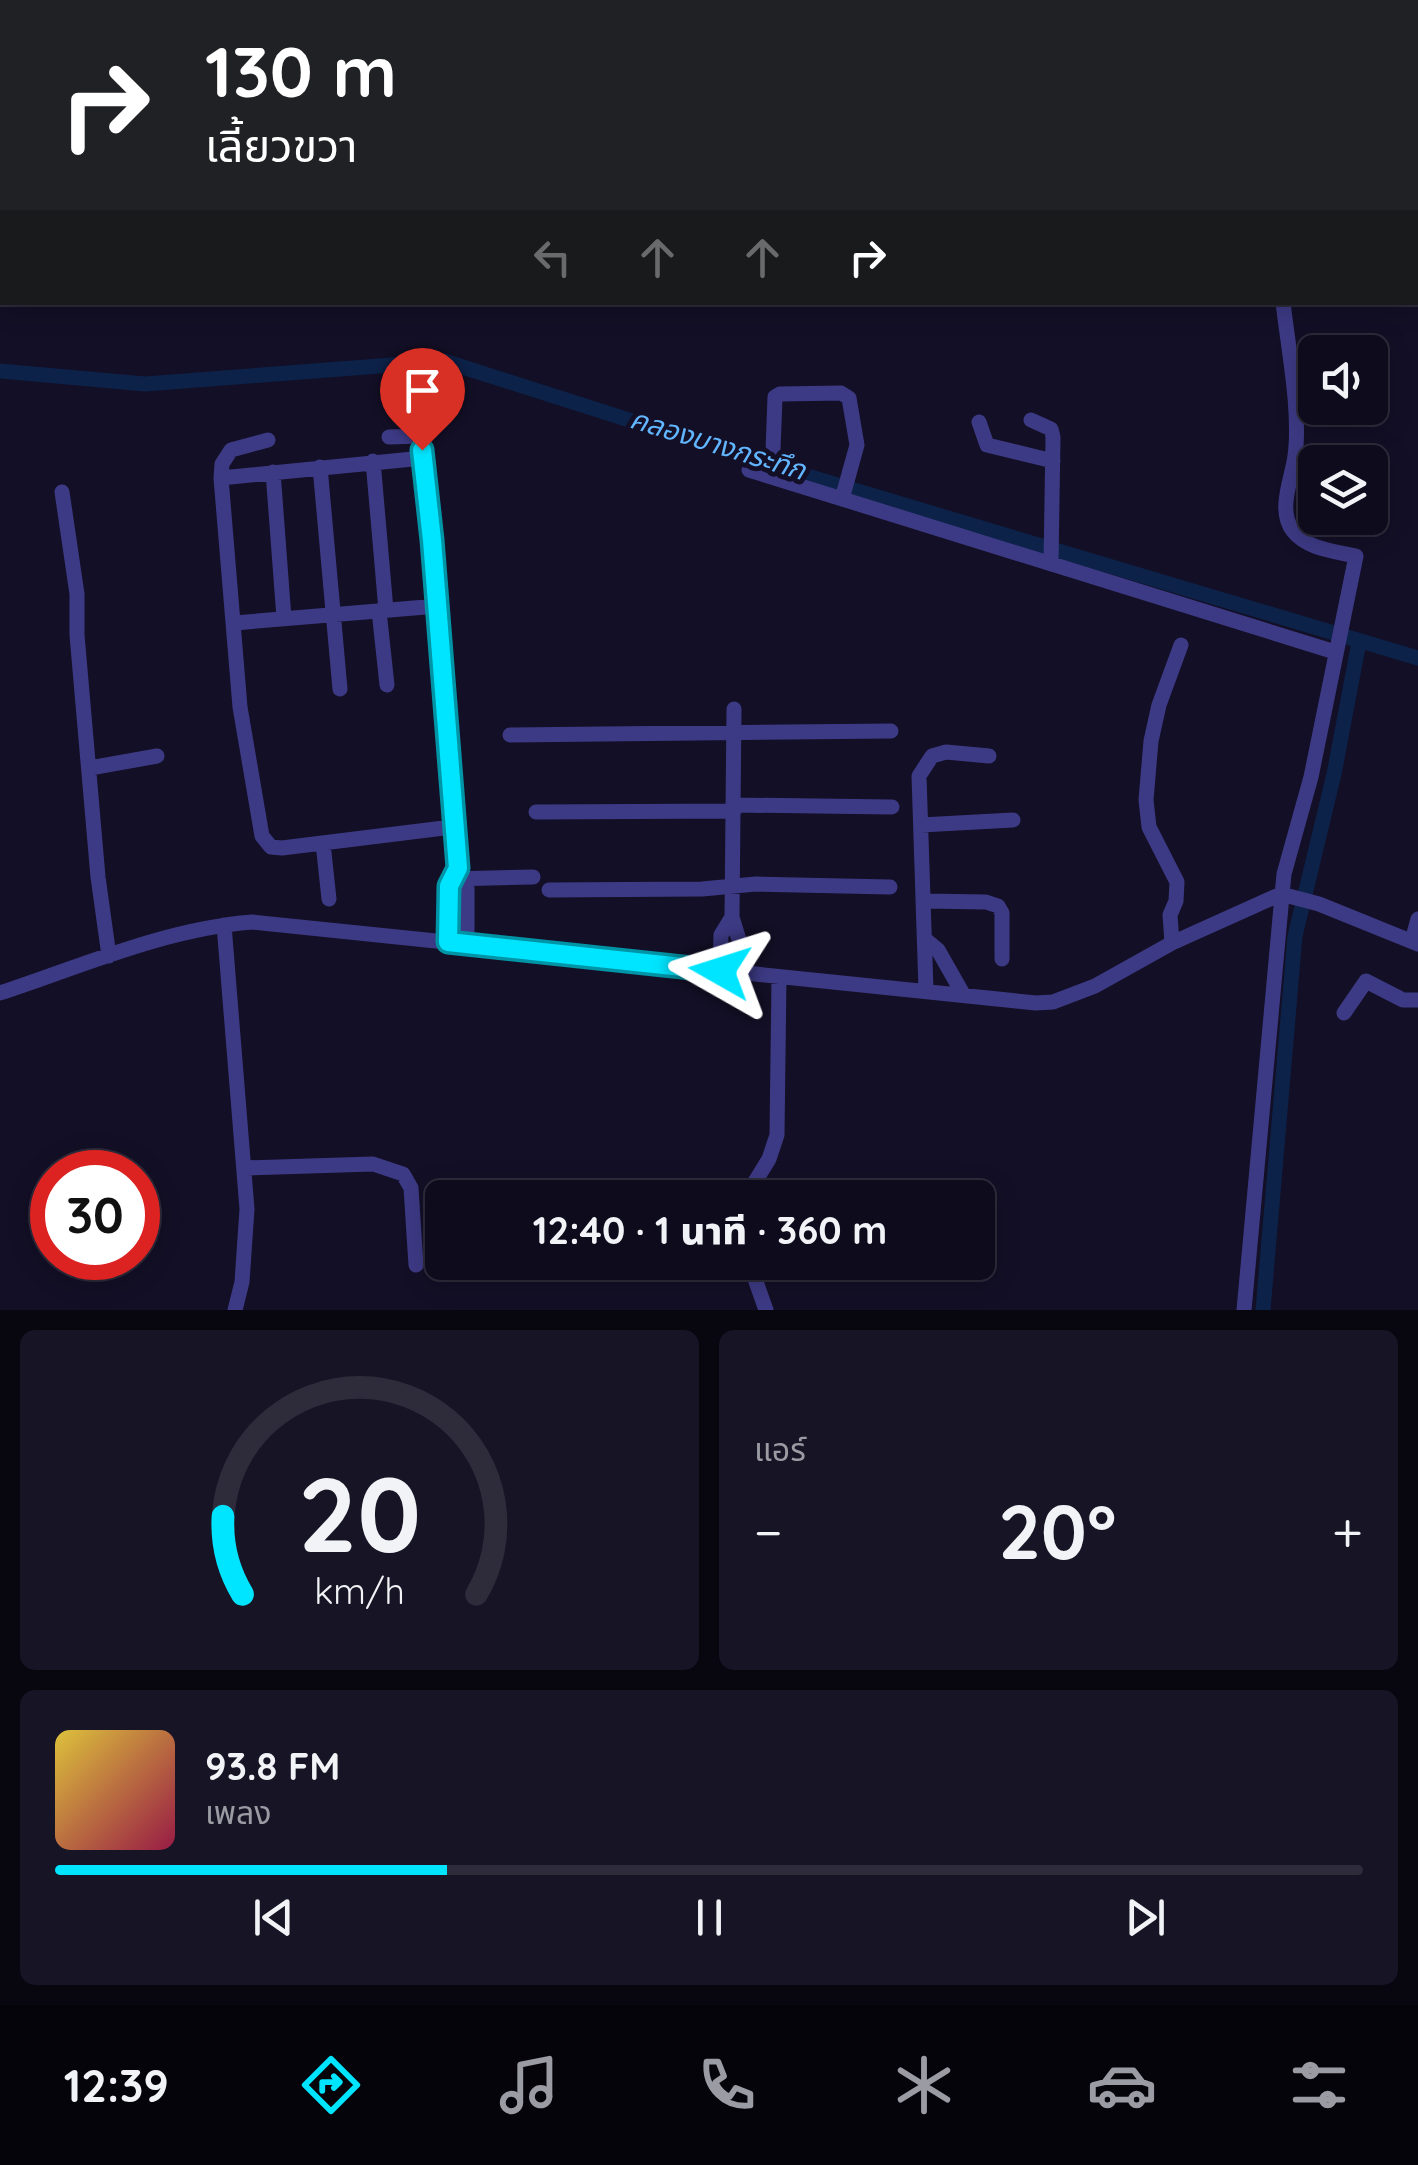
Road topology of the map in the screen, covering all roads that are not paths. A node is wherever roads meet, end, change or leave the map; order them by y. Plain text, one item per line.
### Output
1 (1283, 305) edge
2 (1031, 420) dead end
3 (980, 422) dead end
4 (389, 437) dead end
5 (268, 440) dead end
6 (423, 458) junction
7 (1053, 460) junction
8 (373, 461) junction
9 (320, 466) junction
10 (273, 472) junction
11 (221, 478) junction
12 (62, 492) dead end
13 (842, 497) junction
14 (1051, 558) junction
15 (438, 606) junction
16 (383, 610) junction
17 (332, 616) junction
18 (284, 618) junction
19 (234, 623) junction
20 (1182, 645) dead end
21 (1336, 648) junction
22 (387, 684) dead end
23 (340, 689) dead end
24 (734, 709) dead end
25 (891, 730) dead end
26 (733, 733) junction
27 (510, 736) dead end
28 (158, 756) dead end
29 (989, 756) dead end
30 (90, 768) junction
31 (892, 807) dead end
32 (734, 808) junction
33 (536, 812) dead end
34 (1014, 820) dead end
35 (921, 825) junction
36 (452, 827) junction
37 (323, 843) junction
38 (458, 875) junction
39 (533, 877) dead end
40 (733, 886) junction
41 (890, 888) dead end
42 (549, 890) dead end
43 (1289, 896) junction
44 (329, 899) dead end
45 (924, 900) junction
46 (732, 917) junction
47 (1418, 918) edge
48 (224, 924) junction
49 (926, 940) junction
50 (448, 942) junction
51 (1172, 943) junction
52 (1415, 943) edge
53 (467, 944) junction
54 (110, 956) junction
55 (1002, 960) dead end
56 (720, 971) junction
57 (739, 973) junction
58 (779, 977) junction
59 (926, 990) junction
60 (0, 993) edge
61 (963, 994) junction
62 (1418, 1000) edge
63 (1344, 1013) dead end
64 (244, 1168) junction
65 (756, 1180) edge
66 (416, 1265) dead end
67 (755, 1280) edge
68 (235, 1310) edge
69 (766, 1310) edge
70 (1244, 1310) edge

1 - 21 street
2 - 7 street
3 - 7 street
4 - 6 street
5 - 11 street
6 - 8 street
6 - 15 street
7 - 14 street
8 - 9 street
8 - 16 street
9 - 10 street
9 - 17 street
10 - 11 street
10 - 18 street
11 - 19 street
12 - 30 street
13 - 13 street
13 - 14 street
14 - 21 street
15 - 16 street
15 - 36 street
16 - 17 street
16 - 22 street
17 - 18 street
17 - 23 street
18 - 19 street
19 - 37 street
20 - 51 street
21 - 43 street
24 - 26 street
25 - 26 street
26 - 27 street
26 - 32 street
28 - 30 street
29 - 35 street
30 - 54 street
31 - 32 street
32 - 33 street
32 - 40 street
34 - 35 street
35 - 45 street
36 - 37 street
36 - 38 street
37 - 44 street
38 - 39 street
38 - 50 street
38 - 53 street
40 - 41 street
40 - 42 street
40 - 46 street
43 - 51 street
43 - 52 street
43 - 70 street
45 - 49 street
45 - 55 street
46 - 56 street
46 - 57 street
47 - 52 street
48 - 50 street
48 - 54 street
48 - 64 street
49 - 59 street
49 - 61 street
50 - 53 street
51 - 61 street
53 - 56 street
54 - 60 street
56 - 57 street
57 - 58 street
58 - 59 street
58 - 65 street
59 - 61 street
62 - 63 street
64 - 66 street
64 - 68 street
67 - 69 street

